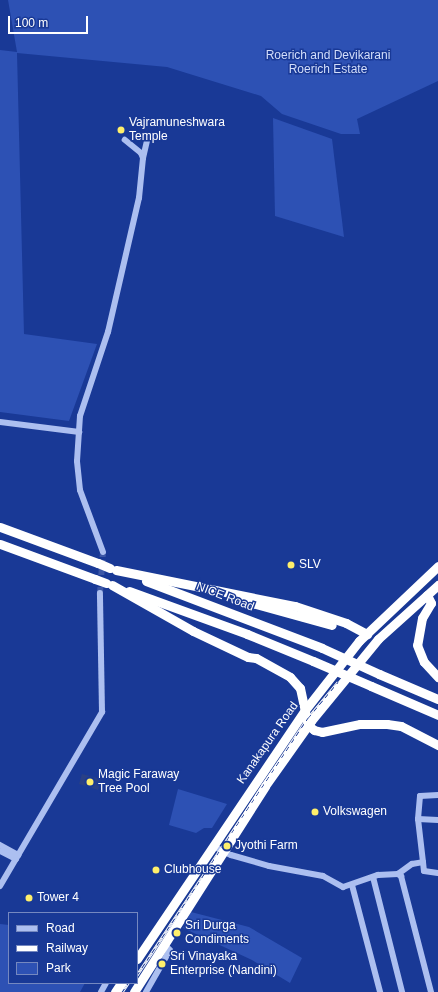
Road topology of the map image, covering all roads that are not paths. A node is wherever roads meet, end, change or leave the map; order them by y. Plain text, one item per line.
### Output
1 (148, 137) dead end
2 (125, 140) dead end
3 (143, 158) junction
4 (0, 422) edge
5 (79, 432) junction
6 (0, 527) edge
7 (0, 544) edge
8 (104, 552) tunnel mouth
9 (438, 566) edge
10 (113, 569) junction
11 (109, 584) junction
12 (438, 585) edge
13 (100, 593) tunnel mouth
14 (427, 595) junction
15 (367, 634) junction
16 (438, 677) edge
17 (438, 699) edge
18 (305, 710) junction
19 (438, 715) edge
20 (308, 725) junction
21 (438, 745) edge
22 (438, 795) edge
23 (418, 818) junction
24 (438, 820) edge
25 (0, 845) edge
26 (212, 846) junction
27 (0, 851) edge
28 (224, 851) junction
29 (17, 857) junction
30 (423, 862) junction
31 (438, 873) edge
32 (398, 874) junction
33 (372, 877) junction
34 (352, 885) junction
35 (0, 886) edge
36 (164, 945) junction
37 (138, 956) edge
38 (134, 992) edge
39 (146, 992) edge
40 (380, 992) edge
41 (402, 992) edge
42 (431, 992) edge

1 - 3 street
2 - 3 street
3 - 5 street
4 - 5 street
5 - 8 street
6 - 10 highway, NICE Road, bridge
7 - 11 highway, bridge
9 - 15 highway, Kanakapura Road
10 - 15 highway
10 - 17 highway, NICE Road, bridge
11 - 18 highway
11 - 19 highway, bridge
12 - 14 highway, Kanakapura Road
13 - 29 street
14 - 16 highway
14 - 20 highway, Kanakapura Road
15 - 18 highway, Kanakapura Road
18 - 20 highway
18 - 26 highway, Kanakapura Road
20 - 21 highway
20 - 28 highway, Kanakapura Road
22 - 23 street
23 - 24 street
23 - 30 street
25 - 29 street
26 - 28 street
26 - 37 highway, Kanakapura Road
27 - 29 street
28 - 34 street
28 - 36 highway, Kanakapura Road
29 - 35 street
30 - 31 street
30 - 32 street
32 - 33 street
32 - 42 street
33 - 34 street
33 - 41 street
34 - 40 street
36 - 38 highway, Kanakapura Road
36 - 39 street

